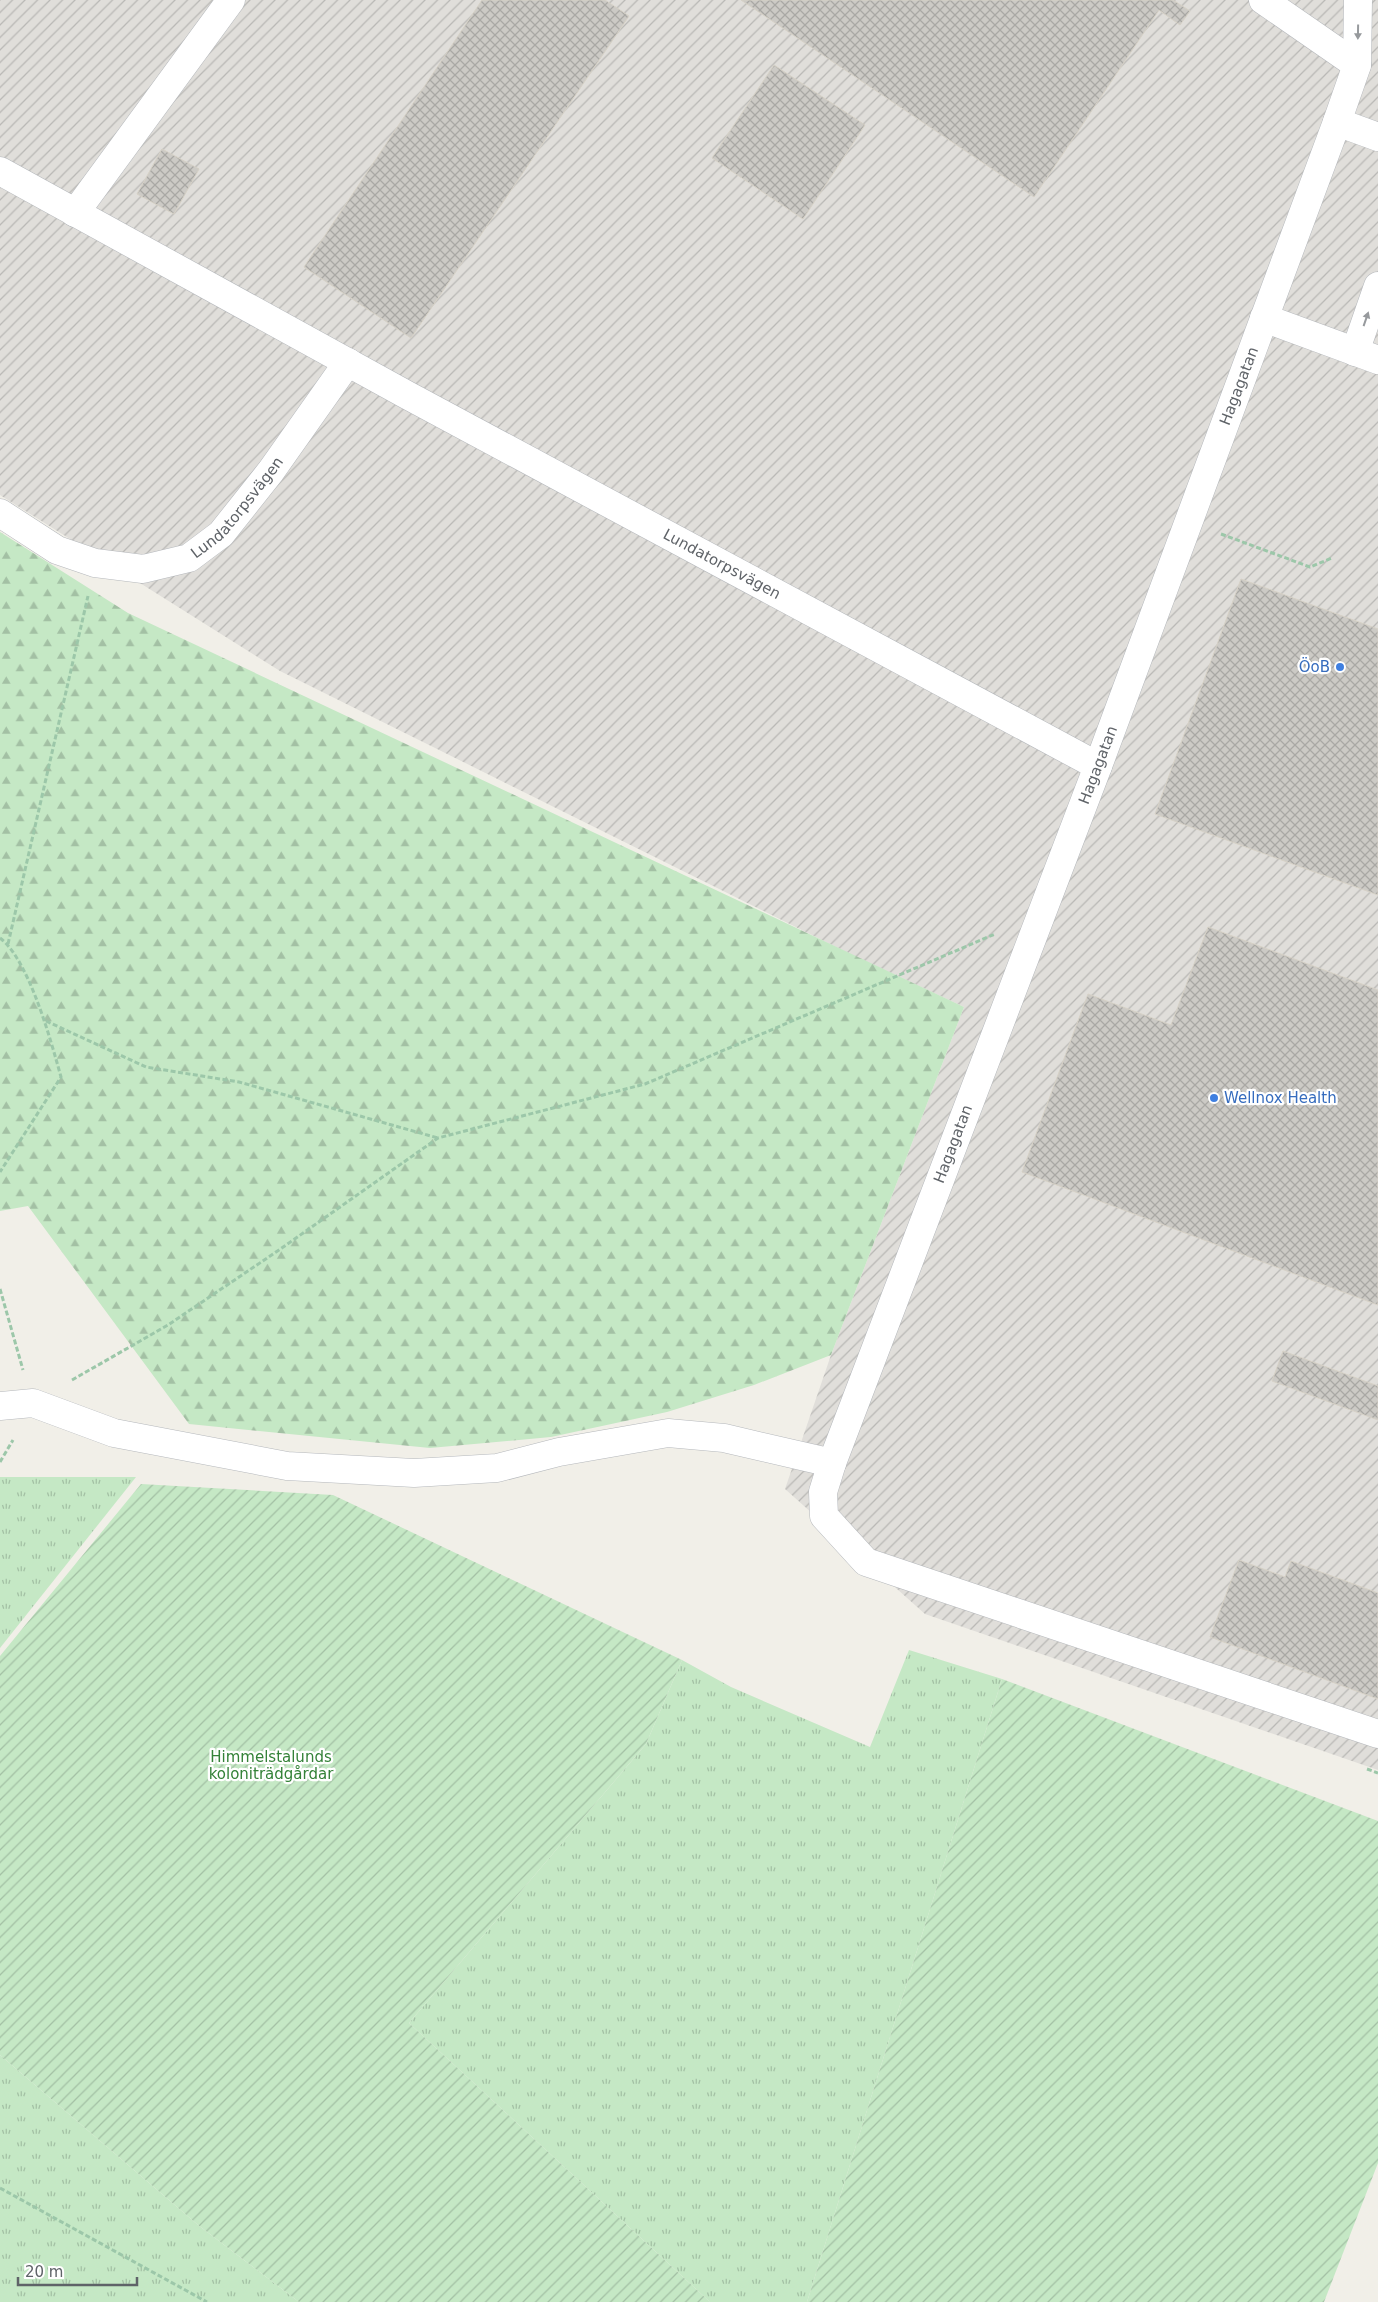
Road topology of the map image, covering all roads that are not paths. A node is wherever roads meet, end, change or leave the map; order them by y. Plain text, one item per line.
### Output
1 (231, 0) edge
2 (1263, 0) edge
3 (1358, 0) edge
4 (1378, 47) edge
5 (1357, 65) junction
6 (1337, 122) junction
7 (1378, 137) edge
8 (0, 171) edge
9 (75, 213) junction
10 (1378, 286) edge
11 (1264, 318) junction
12 (1366, 356) edge
13 (348, 362) junction
14 (0, 513) edge
15 (1098, 766) junction
16 (0, 1406) edge
17 (832, 1463) junction
18 (1378, 1734) edge

1 - 9 street
2 - 5 street
3 -> 5 street, Hagagatan
4 - 5 street
5 - 6 street, Hagagatan
6 - 7 street
6 - 11 street, Hagagatan
8 - 9 street, Lundatorpsvägen
9 - 13 street, Lundatorpsvägen
12 -> 10 street
11 - 12 street
11 - 15 street, Hagagatan
13 - 14 street, Lundatorpsvägen
13 - 15 street, Lundatorpsvägen
15 - 17 street, Hagagatan
16 - 17 street
17 - 18 street, Hagagatan

